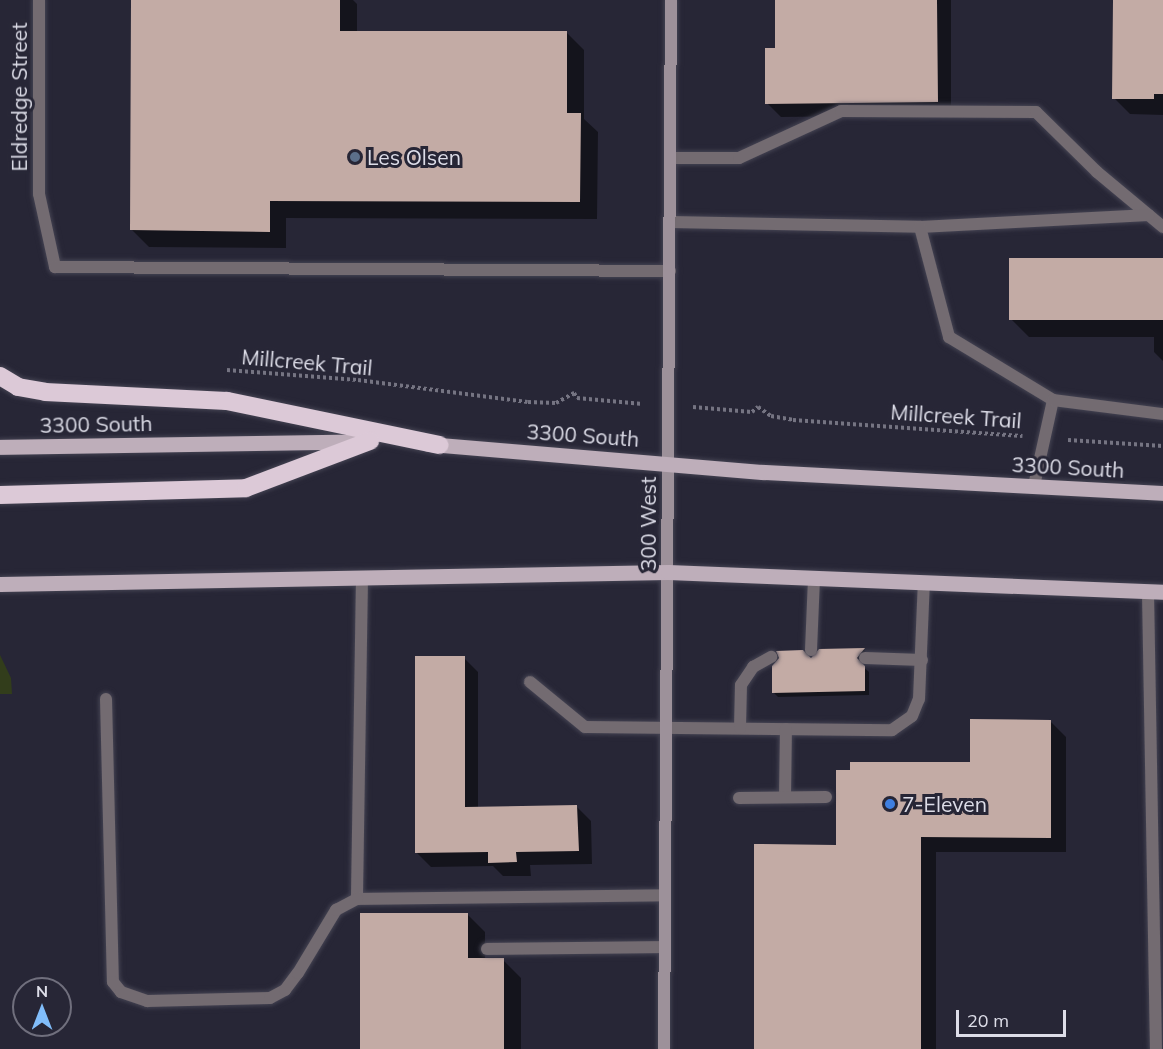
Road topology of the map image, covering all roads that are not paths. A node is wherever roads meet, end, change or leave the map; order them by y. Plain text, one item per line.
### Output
1 (39, 0) edge
2 (671, 0) edge
3 (670, 158) junction
4 (1149, 215) junction
5 (670, 222) junction
6 (920, 227) junction
7 (1163, 227) edge
8 (670, 271) junction
9 (0, 376) edge
10 (1053, 400) junction
11 (1163, 414) edge
12 (370, 441) junction
13 (440, 444) junction
14 (0, 447) edge
15 (668, 462) junction
16 (1034, 486) junction
17 (1163, 493) edge
18 (0, 495) edge
19 (668, 573) junction
20 (362, 577) junction
21 (814, 577) junction
22 (924, 582) junction
23 (0, 584) edge
24 (1155, 592) edge
25 (811, 650) dead end
26 (771, 657) dead end
27 (865, 658) dead end
28 (922, 660) junction
29 (530, 682) dead end
30 (106, 699) dead end
31 (665, 728) junction
32 (740, 728) junction
33 (786, 729) junction
34 (785, 797) junction
35 (826, 797) dead end
36 (739, 798) dead end
37 (664, 895) junction
38 (357, 899) junction
39 (664, 947) junction
40 (487, 949) dead end
41 (664, 1049) edge
42 (1156, 1049) edge

1 - 8 street, Eldredge Street
2 - 3 main road, 300 West
3 - 4 street
3 - 5 main road, 300 West
4 - 6 street
4 - 7 street
5 - 6 street
5 - 8 main road, 300 West
6 - 10 street
8 - 15 main road, 300 West
9 - 13 highway
10 - 11 street
10 - 16 street
12 - 13 main road, 3300 South
12 - 14 main road, 3300 South
12 - 18 highway
13 - 15 main road, 3300 South
15 - 16 main road, 3300 South
15 - 19 main road, 300 West
16 - 17 main road, 3300 South
19 - 20 main road
19 - 21 main road
19 - 31 main road, 300 West
20 - 23 main road
20 - 38 street
21 - 22 main road
21 - 25 street
22 - 24 main road
22 - 28 street
24 - 42 street
26 - 32 street
27 - 28 street
28 - 33 street
29 - 31 street
30 - 38 street
31 - 32 street
31 - 37 main road, 300 West
32 - 33 street
33 - 34 street
34 - 35 street
34 - 36 street
37 - 38 street
37 - 39 main road, 300 West
39 - 40 street
39 - 41 main road, 300 West

